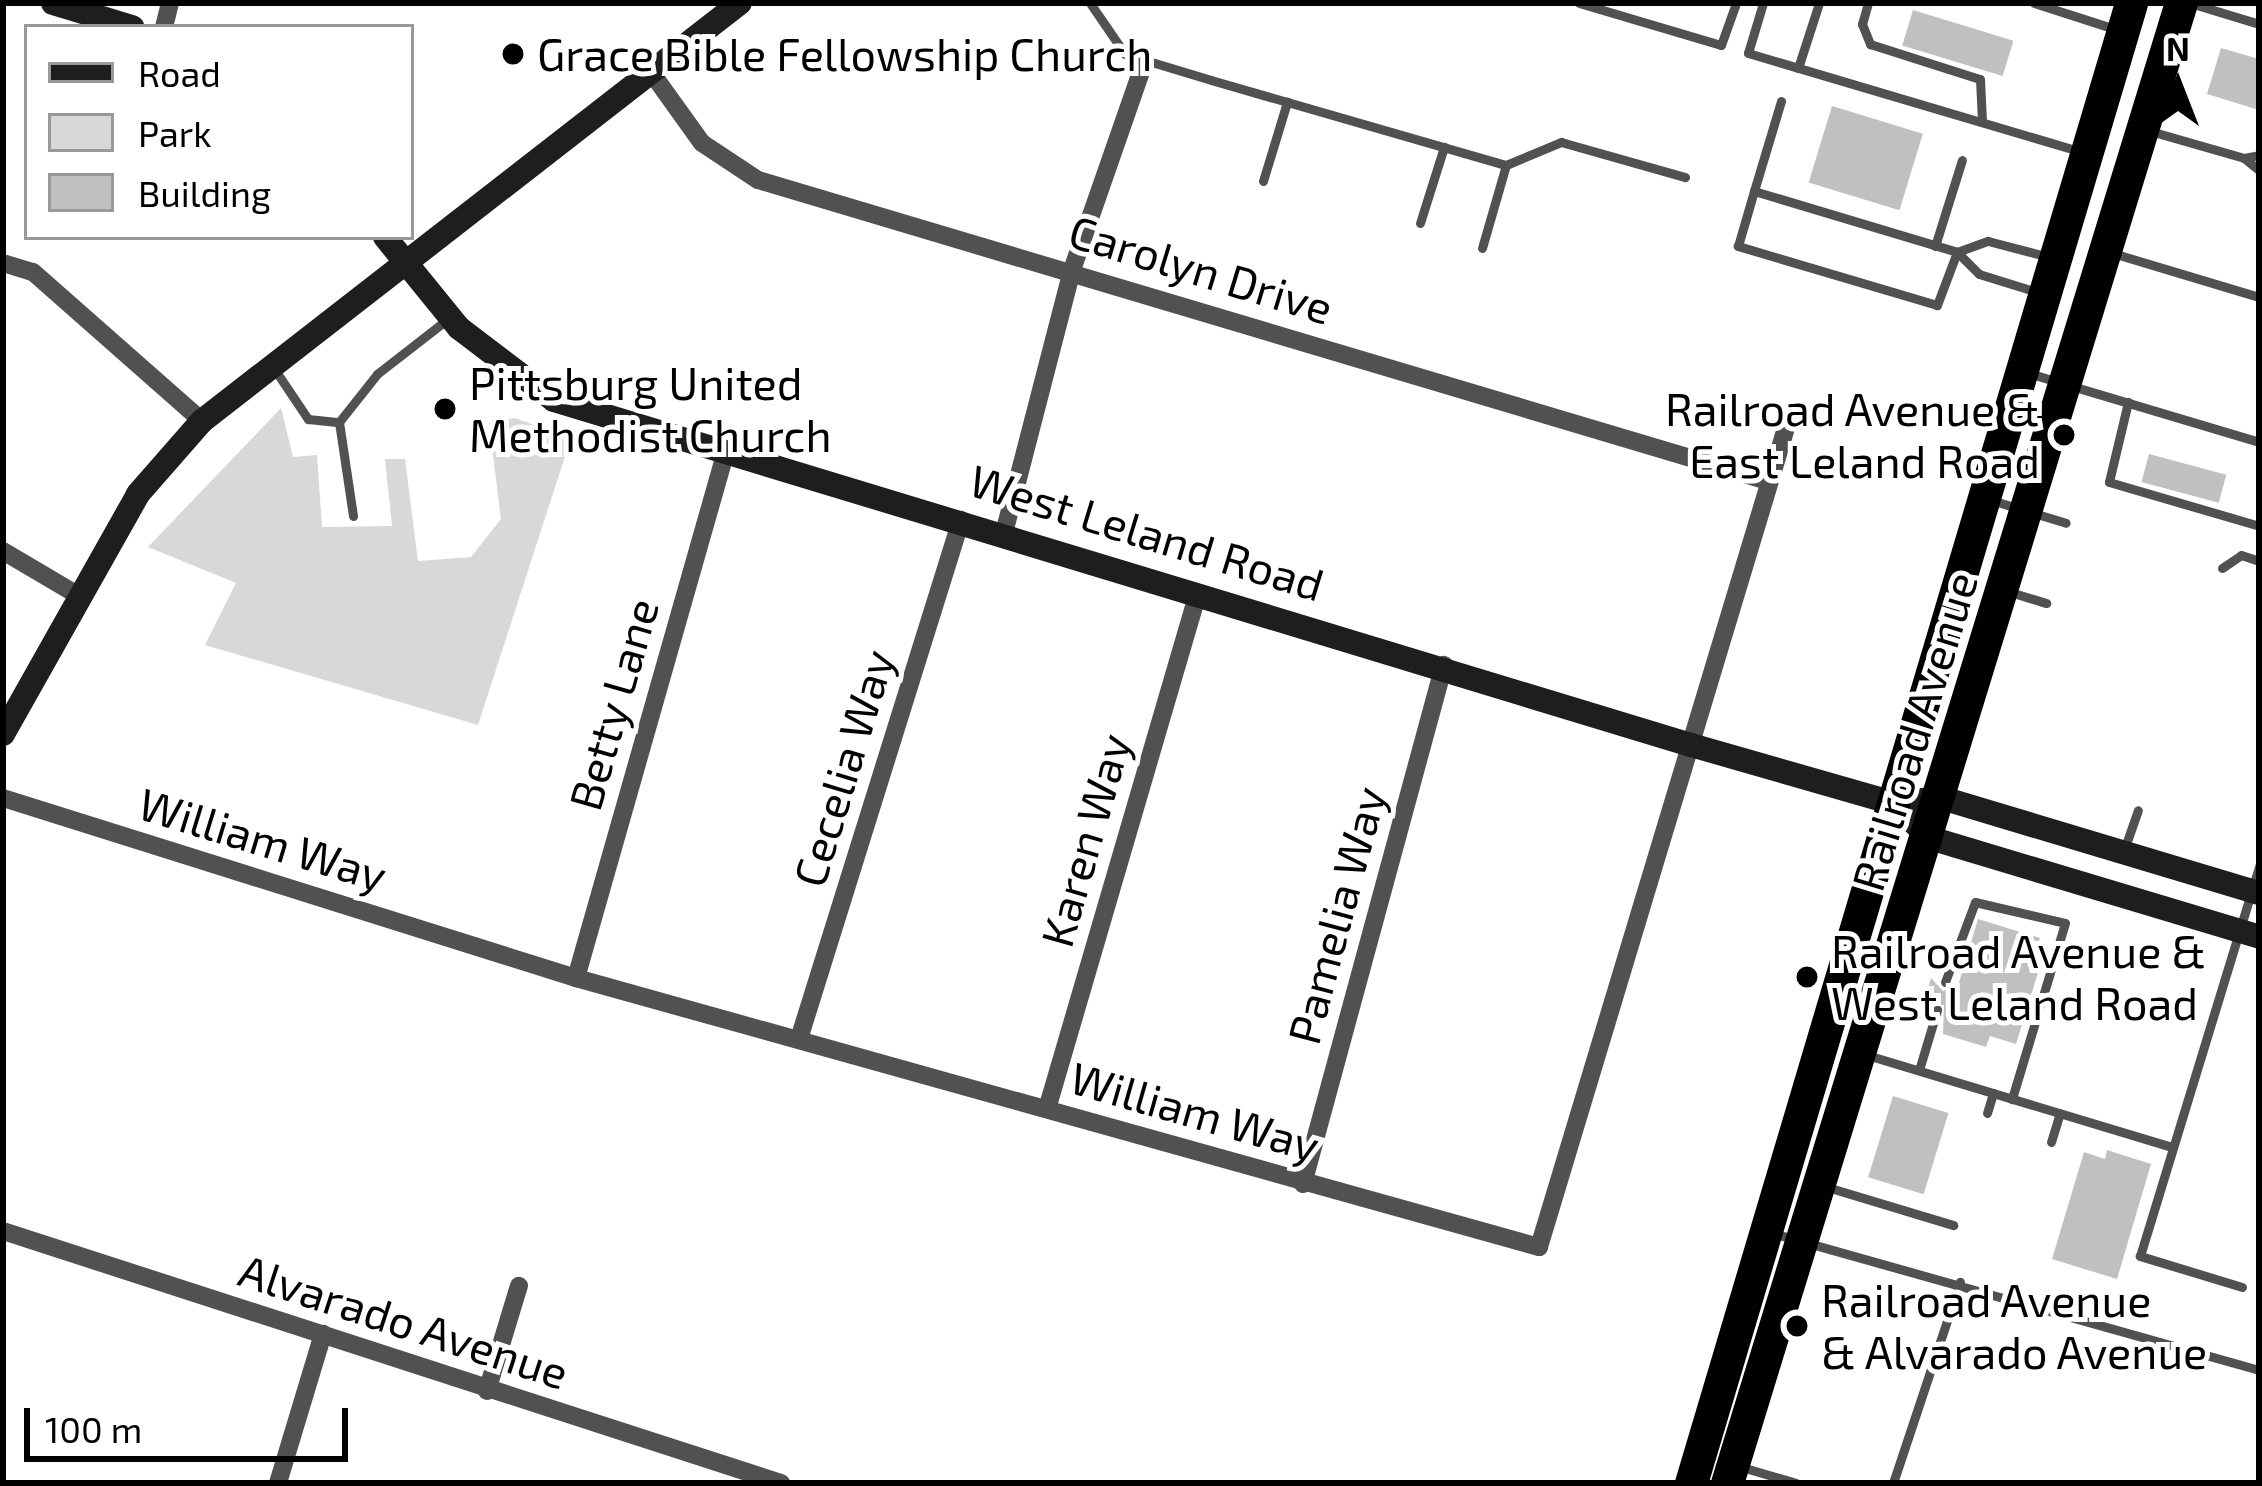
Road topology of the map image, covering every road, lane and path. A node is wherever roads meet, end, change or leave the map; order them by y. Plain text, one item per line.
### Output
1 (53, 3) edge
2 (740, 3) edge
3 (1090, 3) edge
4 (1579, 3) edge
5 (1736, 3) edge
6 (1763, 3) edge
7 (1819, 3) edge
8 (1868, 3) edge
9 (2035, 3) edge
10 (2180, 3) edge
11 (2190, 3) edge
12 (2236, 3) edge
13 (2231, 15) junction
14 (2127, 17) edge
15 (122, 24) edge
16 (2259, 24) edge
17 (1145, 60) junction
18 (1798, 68) junction
19 (651, 72) junction
20 (1781, 101) dead end
21 (1287, 102) junction
22 (2098, 117) junction
23 (1982, 122) junction
24 (2143, 129) junction
25 (1444, 147) junction
26 (2087, 154) junction
27 (2259, 154) edge
28 (2244, 158) junction
29 (1962, 160) dead end
30 (1506, 164) junction
31 (2259, 170) edge
32 (1685, 177) dead end
33 (1263, 182) dead end
34 (1754, 191) junction
35 (1420, 223) dead end
36 (387, 240) edge
37 (1935, 246) junction
38 (1482, 248) dead end
39 (2107, 251) junction
40 (1957, 252) junction
41 (2056, 259) junction
42 (3, 263) edge
43 (406, 266) junction
44 (1072, 270) junction
45 (2046, 295) junction
46 (2259, 297) edge
47 (450, 317) junction
48 (274, 367) junction
49 (2023, 372) junction
50 (2066, 384) junction
51 (2128, 401) junction
52 (202, 421) junction
53 (1788, 421) dead end
54 (339, 422) junction
55 (2259, 442) edge
56 (726, 451) junction
57 (1768, 481) junction
58 (1986, 499) junction
59 (2028, 512) junction
60 (353, 516) dead end
61 (961, 520) junction
62 (2066, 523) dead end
63 (2259, 526) edge
64 (1004, 533) junction
65 (3, 551) edge
66 (2259, 561) edge
67 (2222, 568) dead end
68 (2005, 590) junction
69 (1198, 593) junction
70 (76, 595) junction
71 (2046, 603) dead end
72 (1444, 665) junction
73 (3, 734) edge
74 (1690, 746) junction
75 (3, 798) edge
76 (1942, 798) junction
77 (1893, 803) junction
78 (2138, 810) dead end
79 (1930, 838) junction
80 (2123, 852) junction
81 (2256, 884) edge
82 (2248, 934) edge
83 (576, 978) junction
84 (1945, 982) dead end
85 (1936, 1010) dead end
86 (800, 1039) junction
87 (1856, 1052) junction
88 (1919, 1070) junction
89 (1993, 1093) junction
90 (2012, 1099) junction
91 (1047, 1109) junction
92 (1987, 1113) dead end
93 (2060, 1113) junction
94 (2051, 1142) dead end
95 (2171, 1147) junction
96 (1816, 1183) junction
97 (1303, 1184) junction
98 (1953, 1225) dead end
99 (3, 1232) edge
100 (1782, 1236) junction
101 (1960, 1282) junction
102 (519, 1286) dead end
103 (2242, 1287) dead end
104 (323, 1334) junction
105 (2259, 1370) edge
106 (487, 1391) junction
107 (1730, 1474) edge
108 (1691, 1482) edge
109 (278, 1483) edge
110 (781, 1483) edge
111 (1796, 1483) edge
112 (1893, 1483) edge

1 - 15 main road
2 - 19 main road
3 - 17 lane
4 - 5 lane
6 - 18 lane
7 - 18 lane
8 - 23 lane
9 - 14 lane
10 - 24 highway, Railroad Avenue
11 - 13 lane
12 - 13 lane
13 - 16 lane
14 - 22 highway, Railroad Avenue
17 - 21 lane
17 - 44 street
18 - 23 lane
19 - 43 main road
19 - 44 street, Carolyn Drive
20 - 34 lane
21 - 25 lane
21 - 33 lane
22 - 24 lane
22 - 26 highway, Railroad Avenue
23 - 26 lane
24 - 28 lane
24 - 39 highway, Railroad Avenue
25 - 30 lane
25 - 35 lane
26 - 41 highway, Railroad Avenue
27 - 28 lane
28 - 31 lane
29 - 37 lane
30 - 32 lane
30 - 38 lane
34 - 37 lane
34 - 40 lane
36 - 43 main road, West Leland Road
37 - 40 lane
39 - 46 lane
39 - 50 highway, Railroad Avenue
40 - 41 lane
40 - 45 lane
41 - 45 highway, Railroad Avenue
42 - 52 street
43 - 47 main road, West Leland Road
43 - 48 main road
44 - 57 street, Carolyn Drive
44 - 64 street
45 - 49 highway, Railroad Avenue
47 - 54 lane
47 - 56 main road, West Leland Road
48 - 52 main road
48 - 54 lane
49 - 50 lane
49 - 58 highway, Railroad Avenue
50 - 51 lane
50 - 59 highway, Railroad Avenue
51 - 55 lane
51 - 63 lane
52 - 70 main road
53 - 57 street, William Way
54 - 60 lane
56 - 61 main road, West Leland Road
56 - 83 street, Betty Lane
57 - 74 street, William Way
58 - 59 lane
58 - 77 highway, Railroad Avenue
59 - 62 lane
59 - 68 highway, Railroad Avenue
61 - 64 main road, West Leland Road
61 - 86 street, Cecelia Way
64 - 69 main road, West Leland Road
65 - 70 street
66 - 67 lane
68 - 71 lane
68 - 76 highway, Railroad Avenue
69 - 72 main road, West Leland Road
69 - 91 street, Karen Way
70 - 73 main road
72 - 74 main road, West Leland Road
72 - 97 street, Pamelia Way
74 - 77 main road, West Leland Road
74 - 97 street, William Way
75 - 83 street, William Way
76 - 77 main road, West Leland Road
76 - 79 highway, Railroad Avenue
76 - 80 main road
77 - 79 main road
77 - 100 highway, Railroad Avenue
78 - 80 lane
79 - 82 main road
79 - 87 highway, Railroad Avenue
80 - 81 main road
81 - 82 lane
82 - 95 lane
83 - 86 street, William Way
84 - 90 lane
85 - 88 lane
86 - 91 street, William Way
87 - 88 lane
87 - 96 highway, Railroad Avenue
88 - 89 lane
89 - 90 lane
89 - 92 lane
90 - 93 lane
91 - 97 street, William Way
93 - 94 lane
93 - 95 lane
95 - 103 lane
96 - 98 lane
96 - 100 highway, Railroad Avenue
99 - 104 street, Alvarado Avenue
100 - 101 lane
100 - 107 highway, Railroad Avenue
100 - 108 highway, Railroad Avenue
101 - 105 lane
101 - 112 lane
102 - 106 street
104 - 106 street, Alvarado Avenue
104 - 109 street
106 - 110 street, Alvarado Avenue
107 - 111 lane

